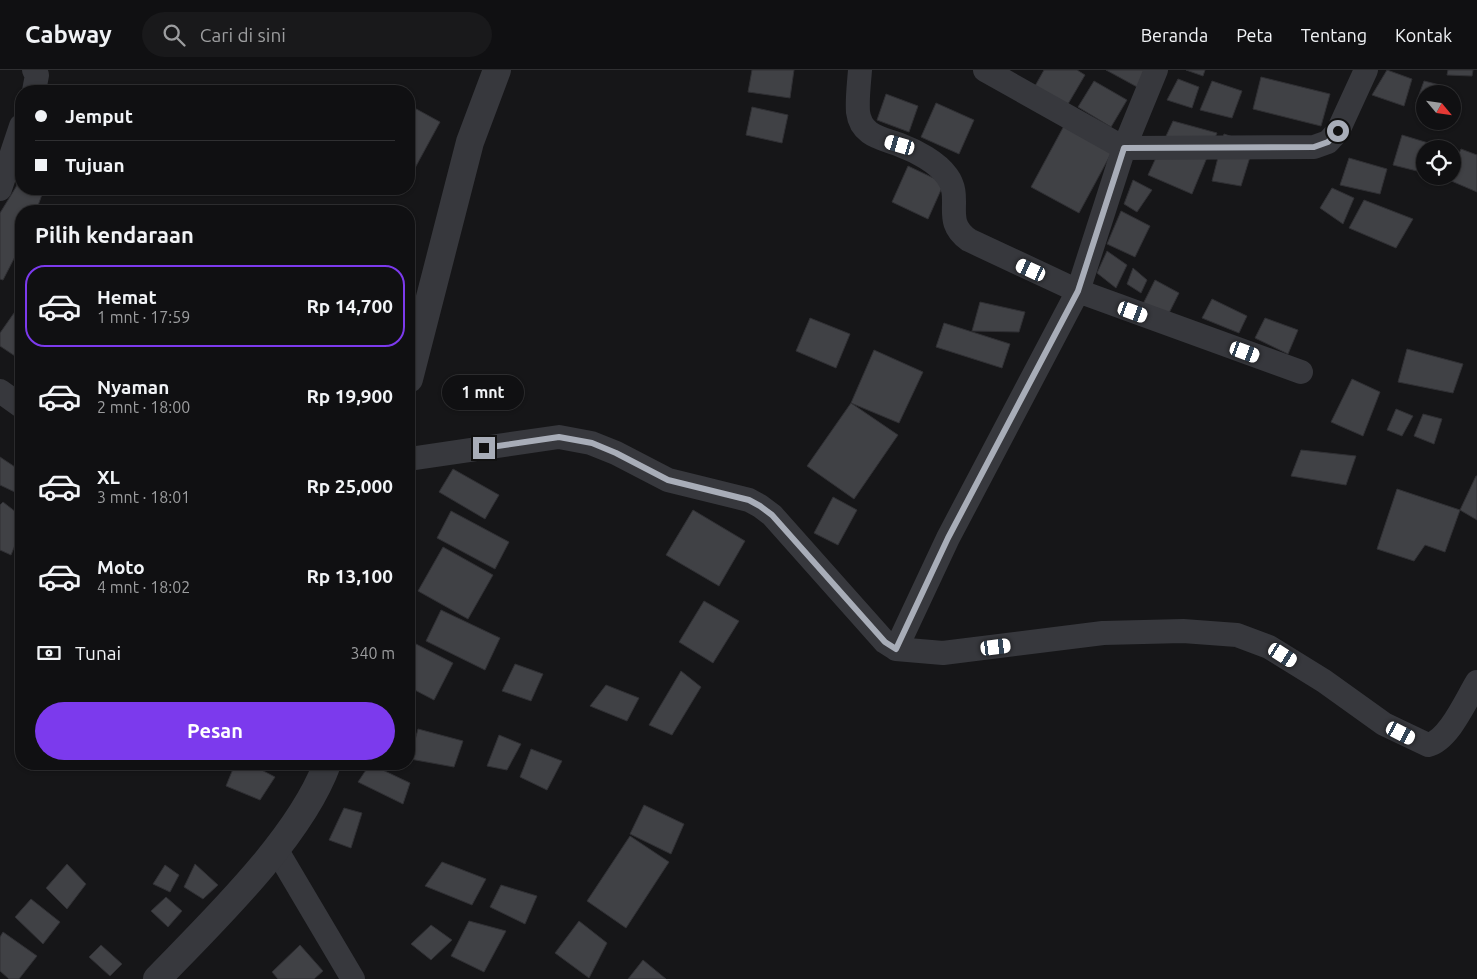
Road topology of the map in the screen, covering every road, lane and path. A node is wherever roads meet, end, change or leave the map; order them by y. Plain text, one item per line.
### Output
1 (34, 70) edge
2 (497, 70) edge
3 (860, 70) edge
4 (985, 70) edge
5 (1156, 70) edge
6 (1366, 70) edge
7 (35, 85) edge
8 (15, 144) edge
9 (1124, 148) junction
10 (0, 189) edge
11 (1078, 291) junction
12 (415, 356) edge
13 (1301, 372) dead end
14 (0, 390) edge
15 (15, 401) edge
16 (415, 458) edge
17 (896, 649) junction
18 (1477, 682) edge
19 (325, 770) edge
20 (276, 849) junction
21 (157, 979) edge
22 (353, 979) edge

1 - 7 street
2 - 12 street
3 - 11 street
4 - 9 street
5 - 9 street
6 - 9 street
8 - 10 street
9 - 11 street
11 - 13 street
11 - 17 street
14 - 15 street
16 - 17 street
17 - 18 street
19 - 20 street
20 - 21 street
20 - 22 street

